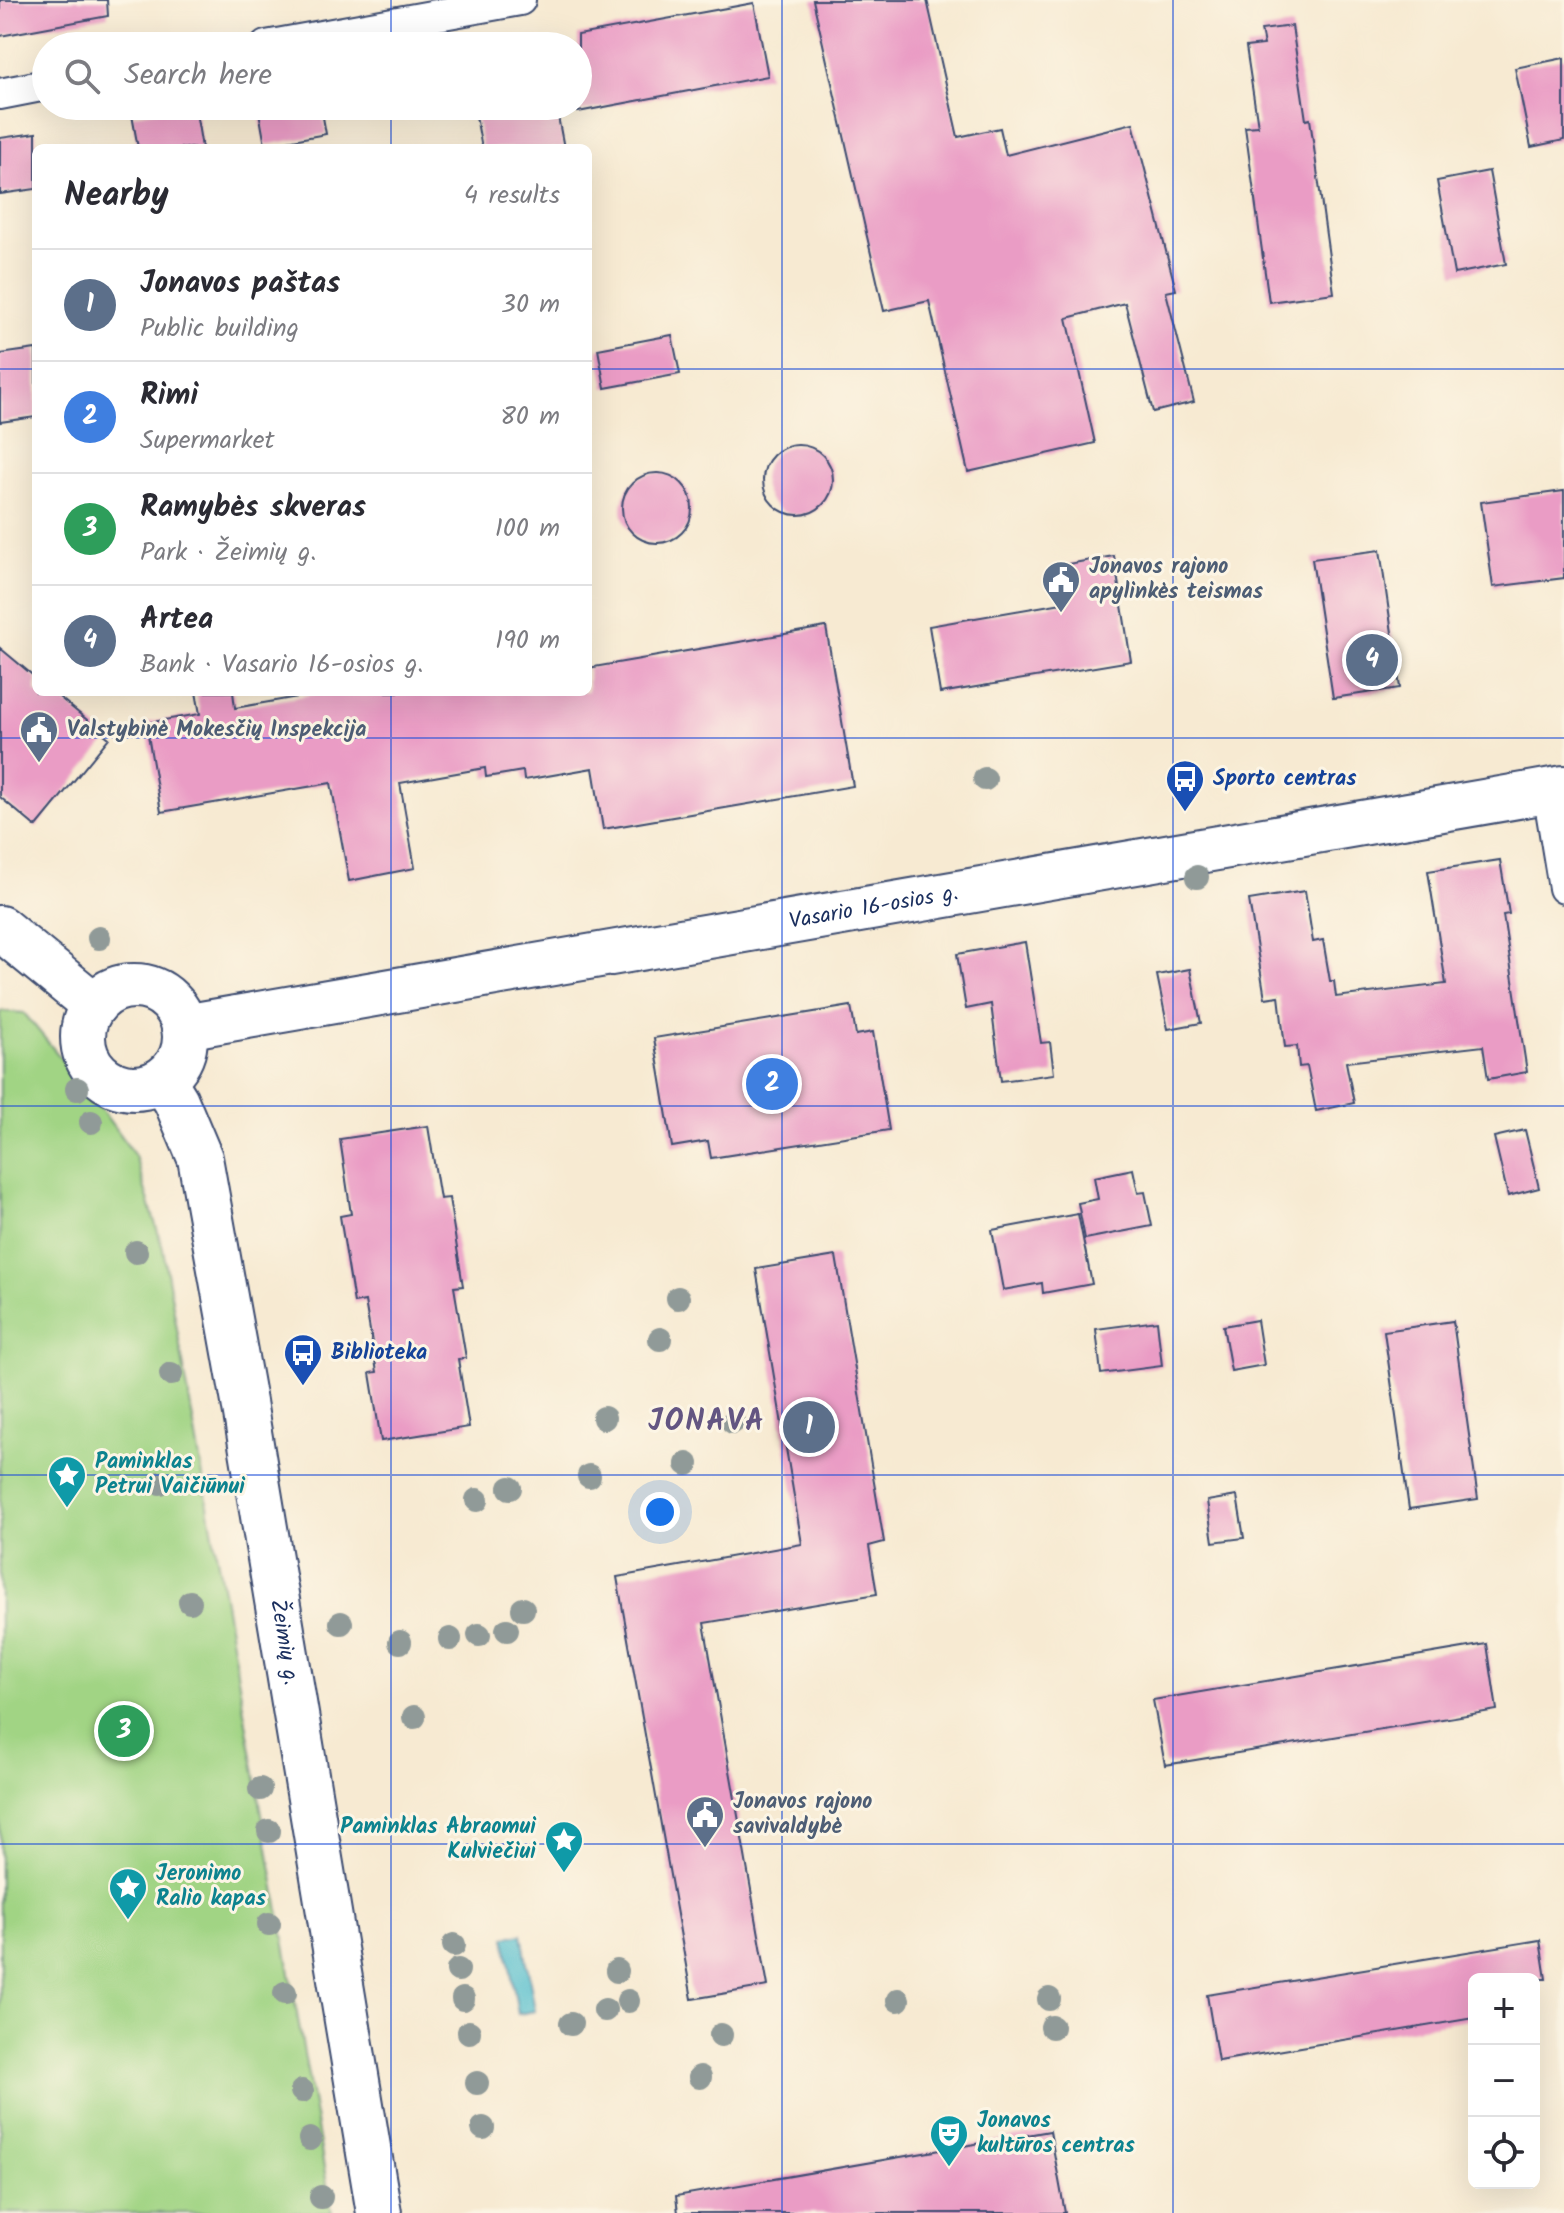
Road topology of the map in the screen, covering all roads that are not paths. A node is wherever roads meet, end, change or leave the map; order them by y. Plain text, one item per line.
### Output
1 (520, 0) edge
2 (343, 32) edge
3 (32, 88) edge
4 (0, 94) edge
5 (1556, 789) edge
6 (1564, 888) edge
7 (0, 928) edge
8 (94, 1005) junction
9 (184, 1027) junction
10 (163, 1080) junction
11 (379, 2213) edge

1 - 2 street
3 - 4 street
5 - 6 street
5 - 9 main road, Vasario 16-osios g.
7 - 8 main road
8 - 9 main road
8 - 10 main road
9 - 10 main road
10 - 11 main road, Žeimių g.

